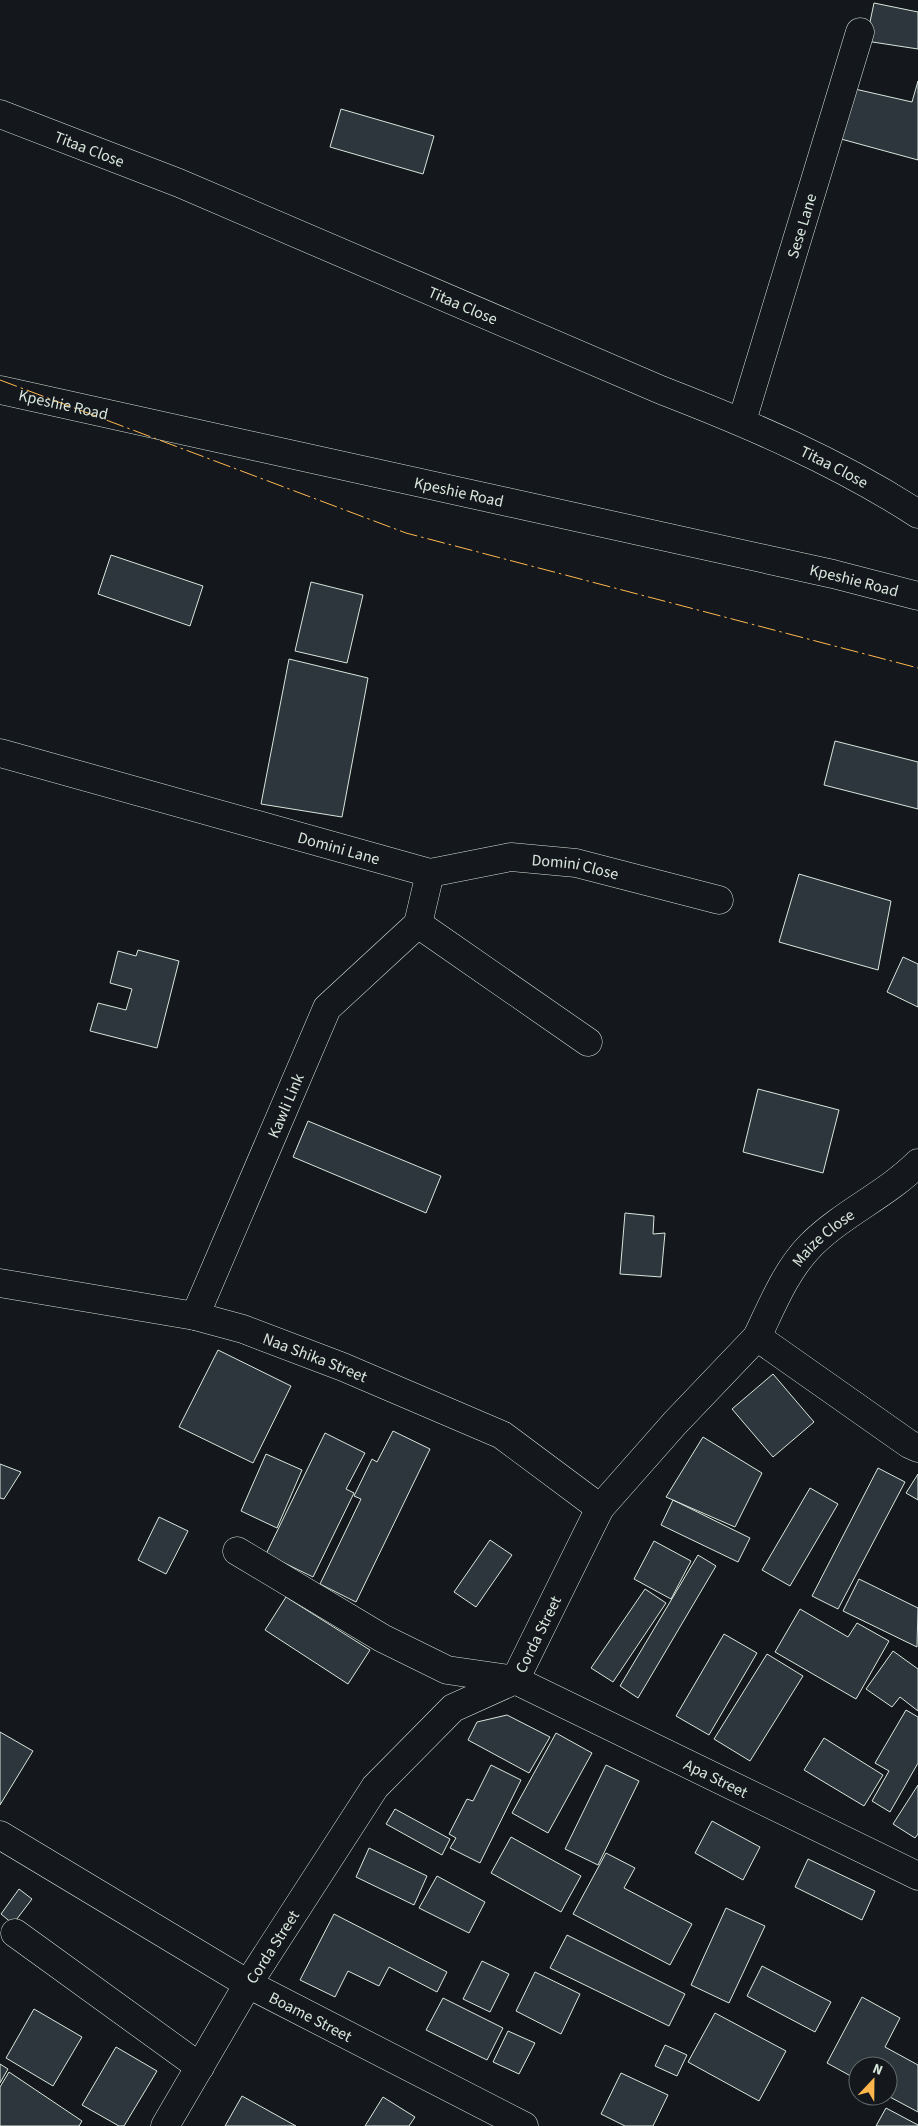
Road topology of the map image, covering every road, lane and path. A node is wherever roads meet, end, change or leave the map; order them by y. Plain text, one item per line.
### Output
1 (860, 32) dead end
2 (0, 114) edge
3 (0, 390) edge
4 (742, 421) junction
5 (918, 514) edge
6 (918, 596) edge
7 (0, 752) edge
8 (430, 873) junction
9 (719, 900) dead end
10 (418, 924) junction
11 (588, 1042) dead end
12 (918, 1163) edge
13 (0, 1283) edge
14 (195, 1316) junction
15 (757, 1337) junction
16 (918, 1448) edge
17 (600, 1508) junction
18 (237, 1551) dead end
19 (515, 1680) junction
20 (0, 1835) edge
21 (918, 1876) edge
22 (15, 1933) dead end
23 (248, 1984) junction
24 (200, 2067) junction
25 (165, 2126) edge
26 (524, 2126) edge

1 - 4 street, Sese Lane
2 - 4 street, Titaa Close
3 - 6 street, Kpeshie Road
4 - 5 street, Titaa Close
7 - 8 street, Domini Lane
8 - 9 street, Domini Close
8 - 10 street
10 - 11 street
10 - 14 street, Kawli Link
12 - 15 street, Maize Close
13 - 14 street, Naa Shika Street
14 - 17 street, Naa Shika Street
15 - 16 street
15 - 17 street, Corda Street
17 - 19 street, Corda Street
18 - 19 street, Apa Street
19 - 21 street, Apa Street
19 - 23 street, Corda Street
20 - 23 street, Boame Street
22 - 24 street
23 - 24 street, Corda Street
23 - 26 street, Boame Street
24 - 25 street, Corda Street

